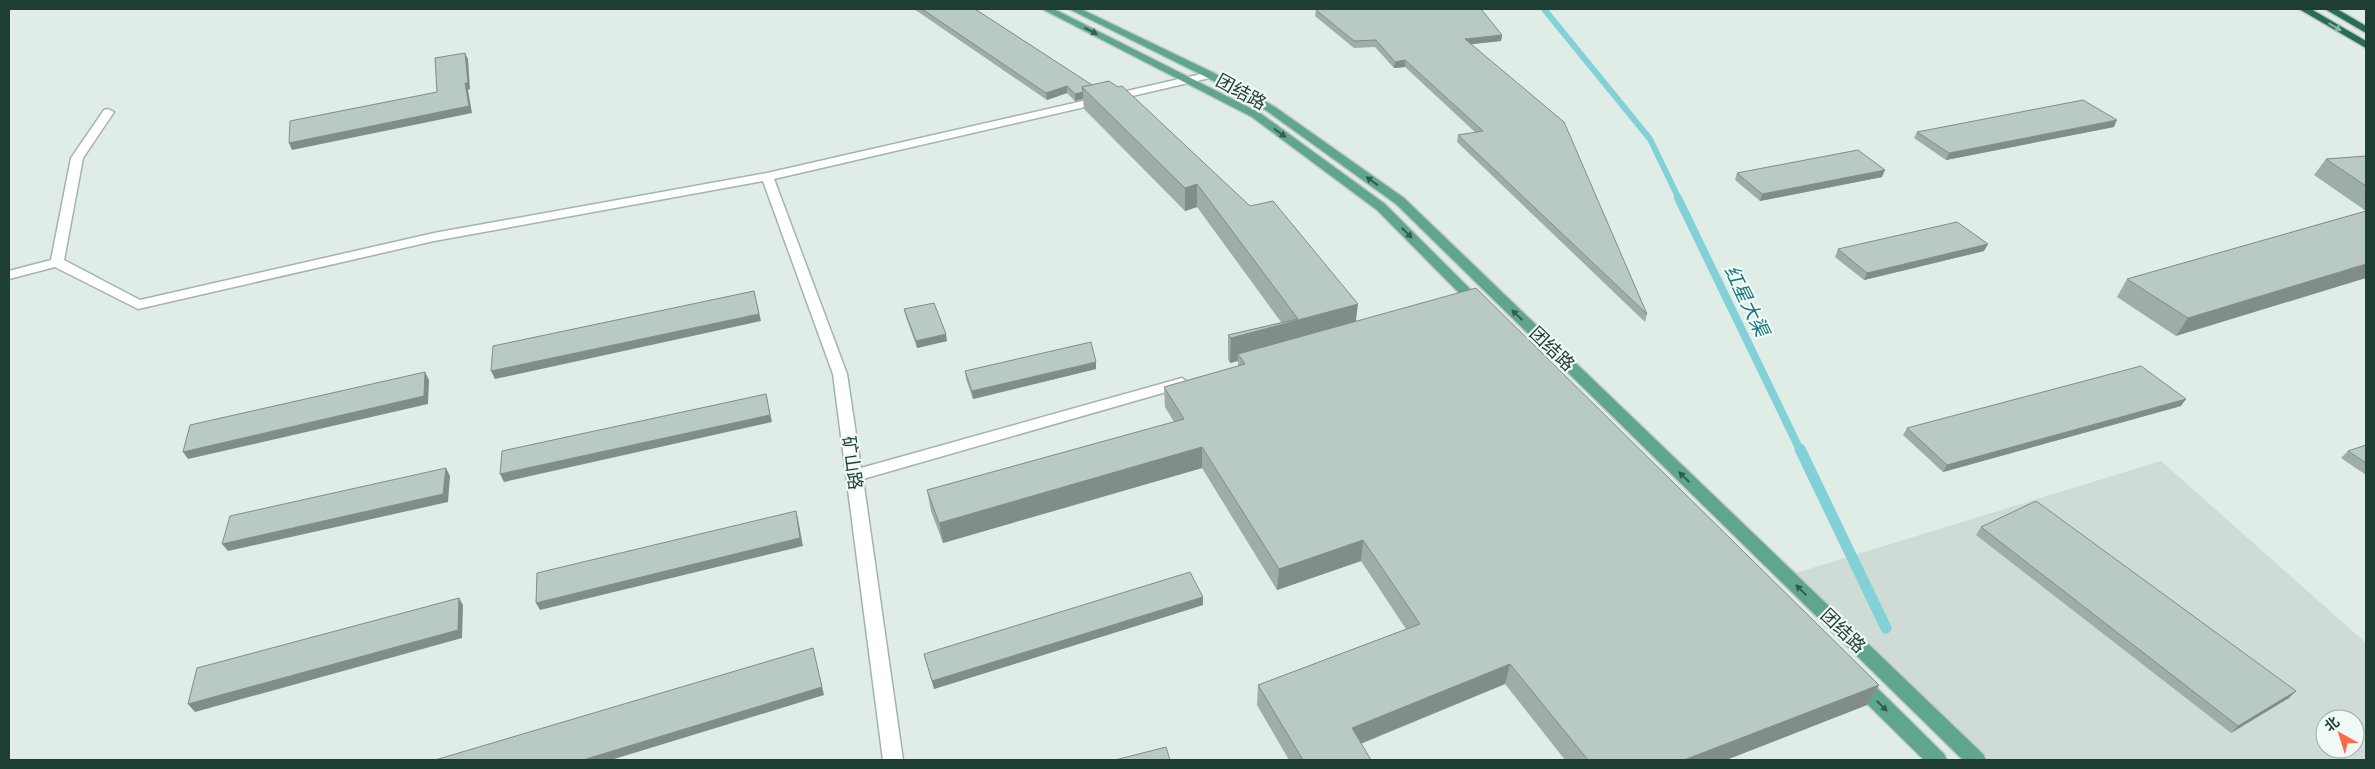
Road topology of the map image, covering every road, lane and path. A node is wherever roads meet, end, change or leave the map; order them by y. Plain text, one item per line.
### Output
1 (1047, 9) edge
2 (1074, 9) edge
3 (2304, 9) edge
4 (2330, 9) edge
5 (2366, 30) edge
6 (2366, 45) edge
7 (1210, 75) junction
8 (1189, 80) junction
9 (108, 112) dead end
10 (767, 178) junction
11 (56, 262) junction
12 (9, 275) edge
13 (1475, 301) junction
14 (1456, 306) edge
15 (1489, 315) edge
16 (1198, 379) edge
17 (854, 476) junction
18 (1850, 674) edge
19 (1970, 754) edge
20 (1931, 755) edge
21 (893, 760) edge

1 -> 8 main road, 团结路
2 - 7 main road, 团结路
3 -> 6 highway
4 - 5 highway
7 - 8 street
19 -> 7 main road, 团结路
8 - 10 street
8 -> 13 main road, 团结路
9 - 11 street
10 - 11 street
10 - 17 street, 矿山路
11 - 12 street
13 - 14 street
13 - 15 main road, 团结路
16 - 17 street
17 - 21 street, 矿山路
18 -> 20 main road, 团结路

